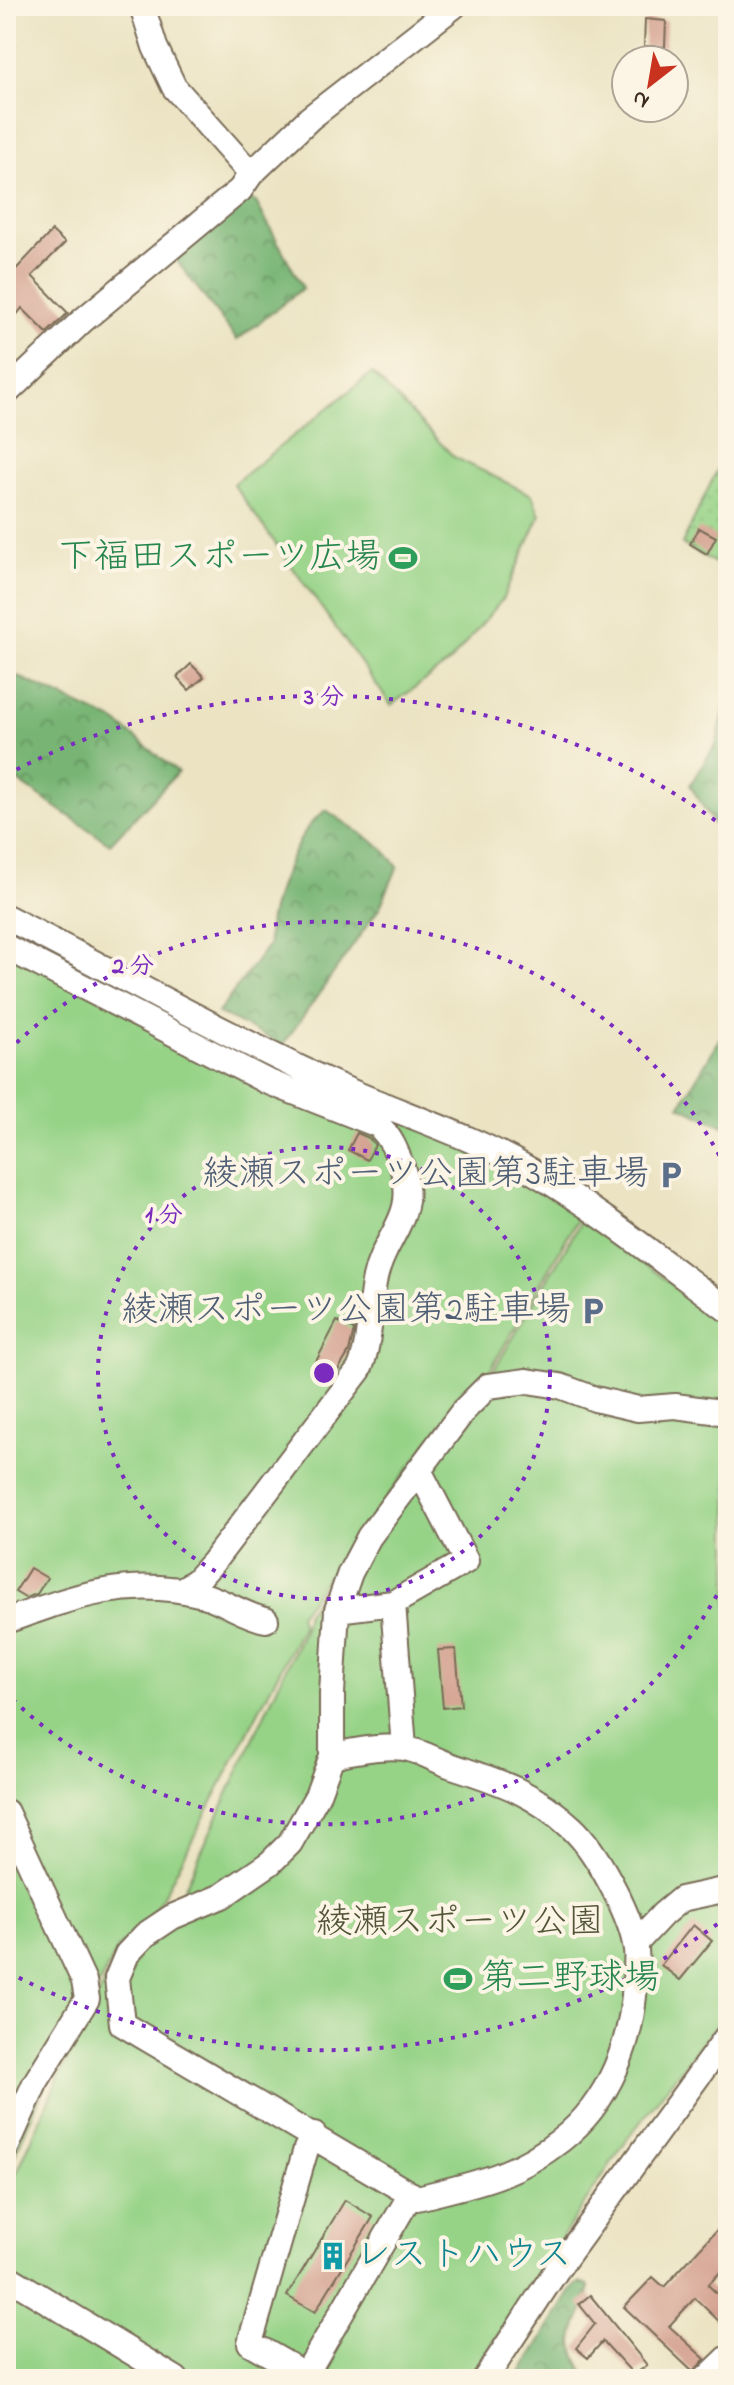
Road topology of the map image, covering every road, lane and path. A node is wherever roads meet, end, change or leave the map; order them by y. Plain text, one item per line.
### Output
1 (142, 6) edge
2 (454, 6) edge
3 (251, 174) junction
4 (6, 393) edge
5 (6, 917) edge
6 (6, 947) edge
7 (728, 1310) edge
8 (728, 1413) edge
9 (419, 1470) junction
10 (181, 1590) junction
11 (393, 1603) junction
12 (337, 1610) junction
13 (266, 1620) dead end
14 (6, 1621) edge
15 (404, 1748) junction
16 (332, 1756) junction
17 (6, 1812) edge
18 (728, 1889) edge
19 (635, 1944) junction
20 (82, 2008) junction
21 (122, 2024) junction
22 (728, 2035) edge
23 (314, 2135) junction
24 (6, 2148) edge
25 (411, 2194) junction
26 (6, 2276) edge
27 (728, 2358) edge
28 (305, 2376) edge
29 (176, 2379) edge
30 (485, 2379) edge
31 (706, 2379) edge

1 - 3 street
2 - 3 street
3 - 4 street
5 - 7 street
6 - 10 street
8 - 9 street
9 - 11 street
9 - 12 street
10 - 13 street
10 - 14 street
11 - 12 street
11 - 15 street
12 - 16 street
15 - 16 street
15 - 19 street
16 - 21 street
17 - 20 street
18 - 19 street
19 - 25 street
20 - 21 street
20 - 24 street
21 - 23 street
22 - 30 street
23 - 25 street
23 - 28 street
25 - 28 street
26 - 29 street
27 - 31 street

